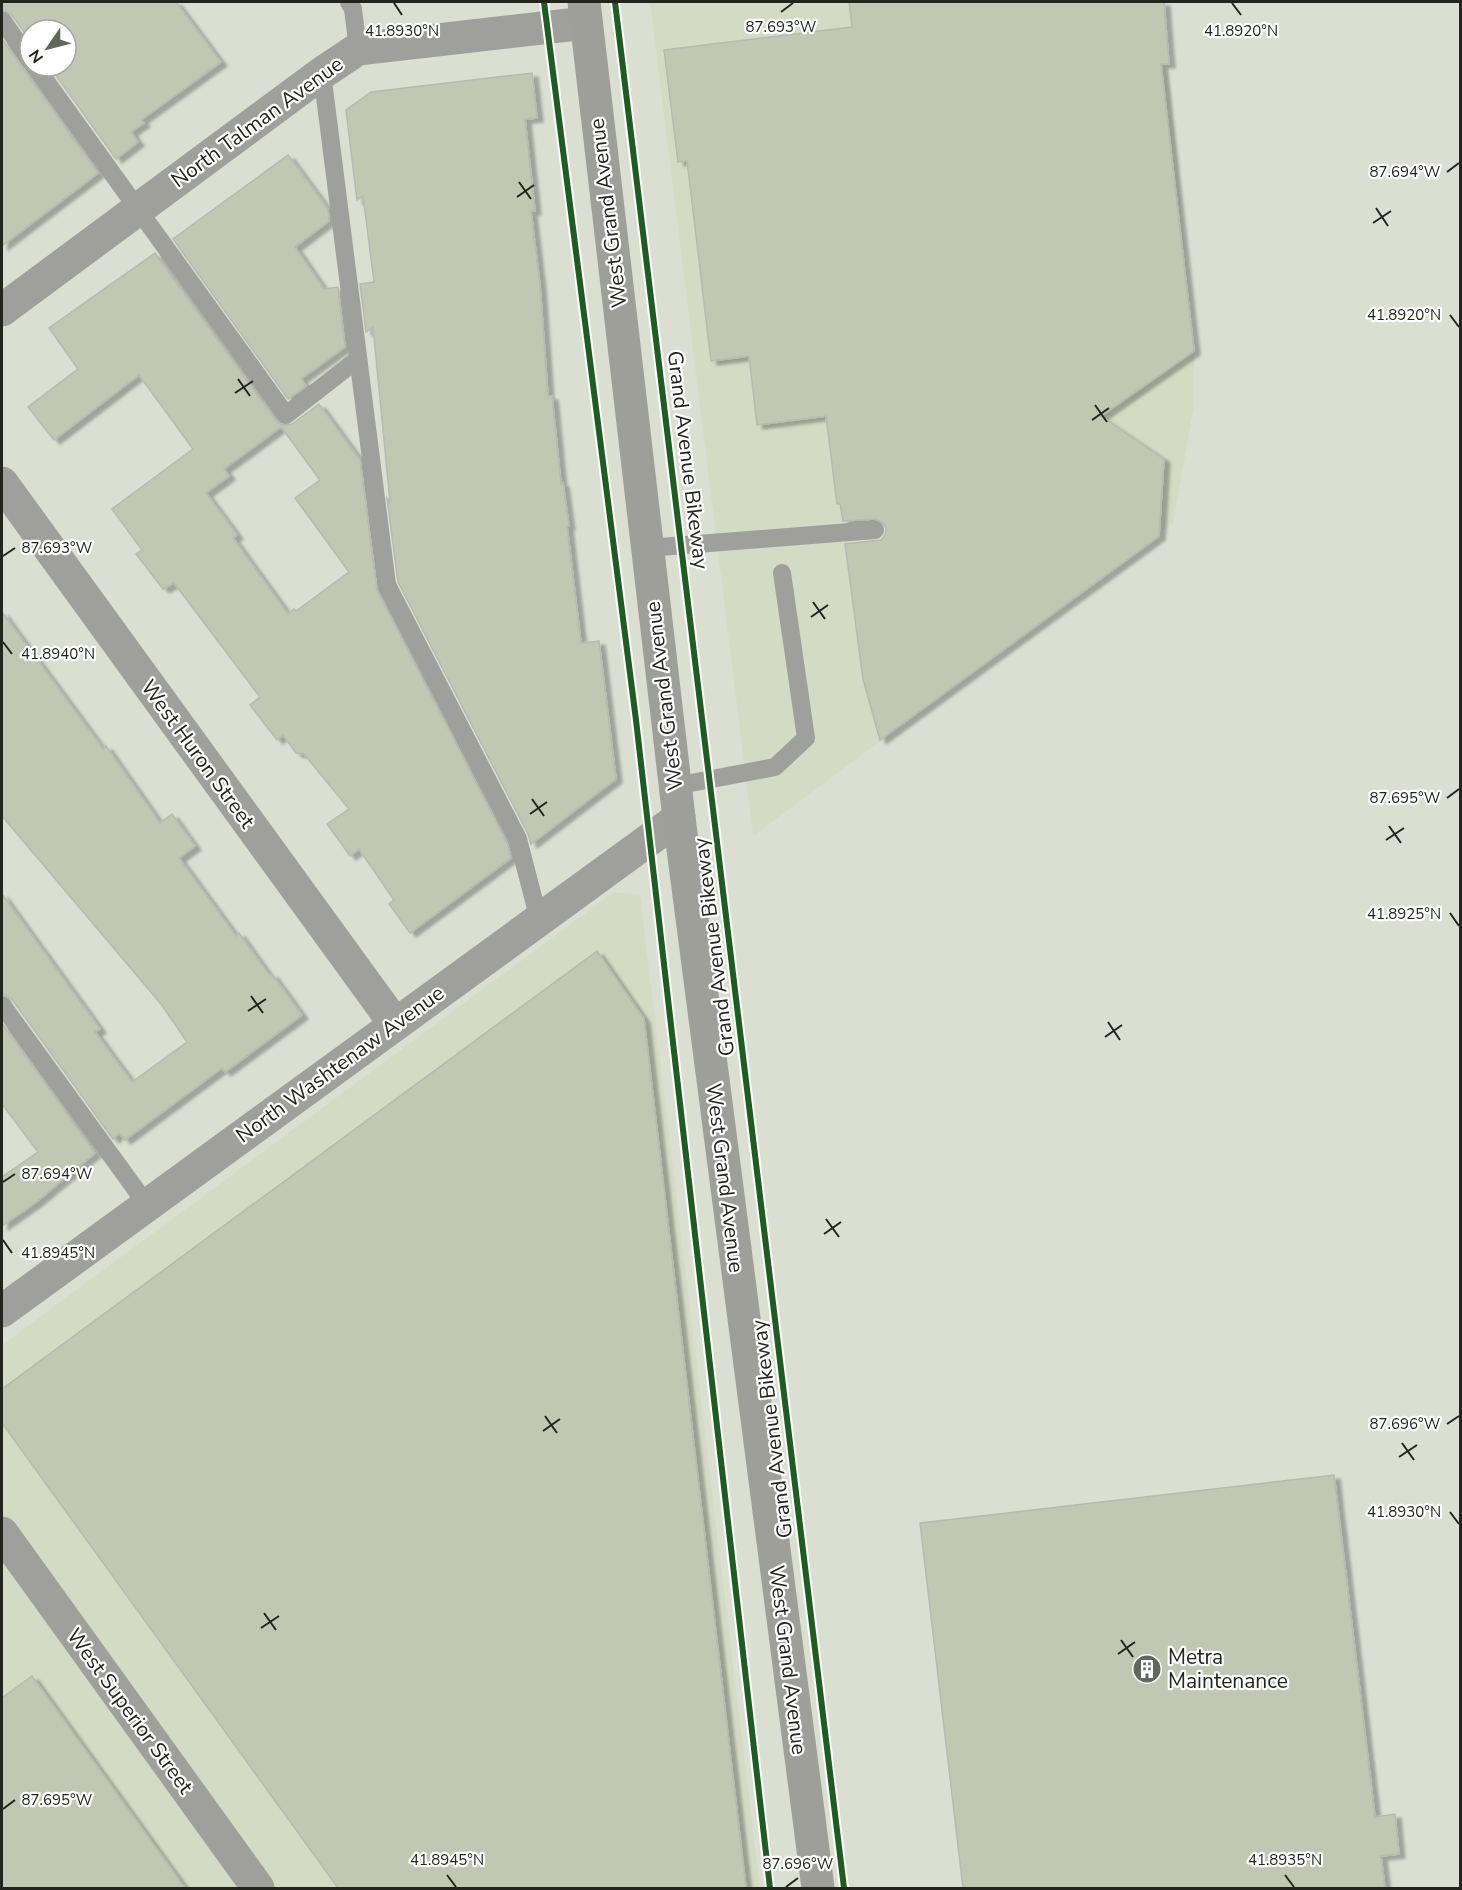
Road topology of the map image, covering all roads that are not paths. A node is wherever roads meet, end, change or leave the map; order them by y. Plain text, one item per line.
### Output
1 (349, 2) edge
2 (585, 12) edge
3 (2, 20) edge
4 (18, 43) edge
5 (358, 49) junction
6 (321, 73) junction
7 (44, 78) edge
8 (138, 209) junction
9 (2, 310) edge
10 (358, 359) junction
11 (2, 483) edge
12 (875, 530) dead end
13 (647, 548) junction
14 (782, 573) dead end
15 (677, 802) junction
16 (539, 920) junction
17 (2, 1005) edge
18 (395, 1024) junction
19 (147, 1205) junction
20 (2, 1311) edge
21 (2, 1533) edge
22 (258, 1888) edge
23 (818, 1888) edge

1 - 5 lane
2 - 5 street, North Talman Avenue
2 - 13 main road, West Grand Avenue
3 - 4 lane
5 - 6 street, North Talman Avenue
6 - 8 street, North Talman Avenue
6 - 10 lane
7 - 8 lane
8 - 9 street, North Talman Avenue
8 - 10 lane
10 - 16 lane
11 - 18 street, West Huron Street
12 - 13 lane
13 - 15 main road, West Grand Avenue
14 - 15 lane
15 - 16 street, North Washtenaw Avenue
15 - 23 main road, West Grand Avenue
16 - 18 street, North Washtenaw Avenue
17 - 19 lane
18 - 19 street, North Washtenaw Avenue
19 - 20 street, North Washtenaw Avenue
21 - 22 street, West Superior Street

